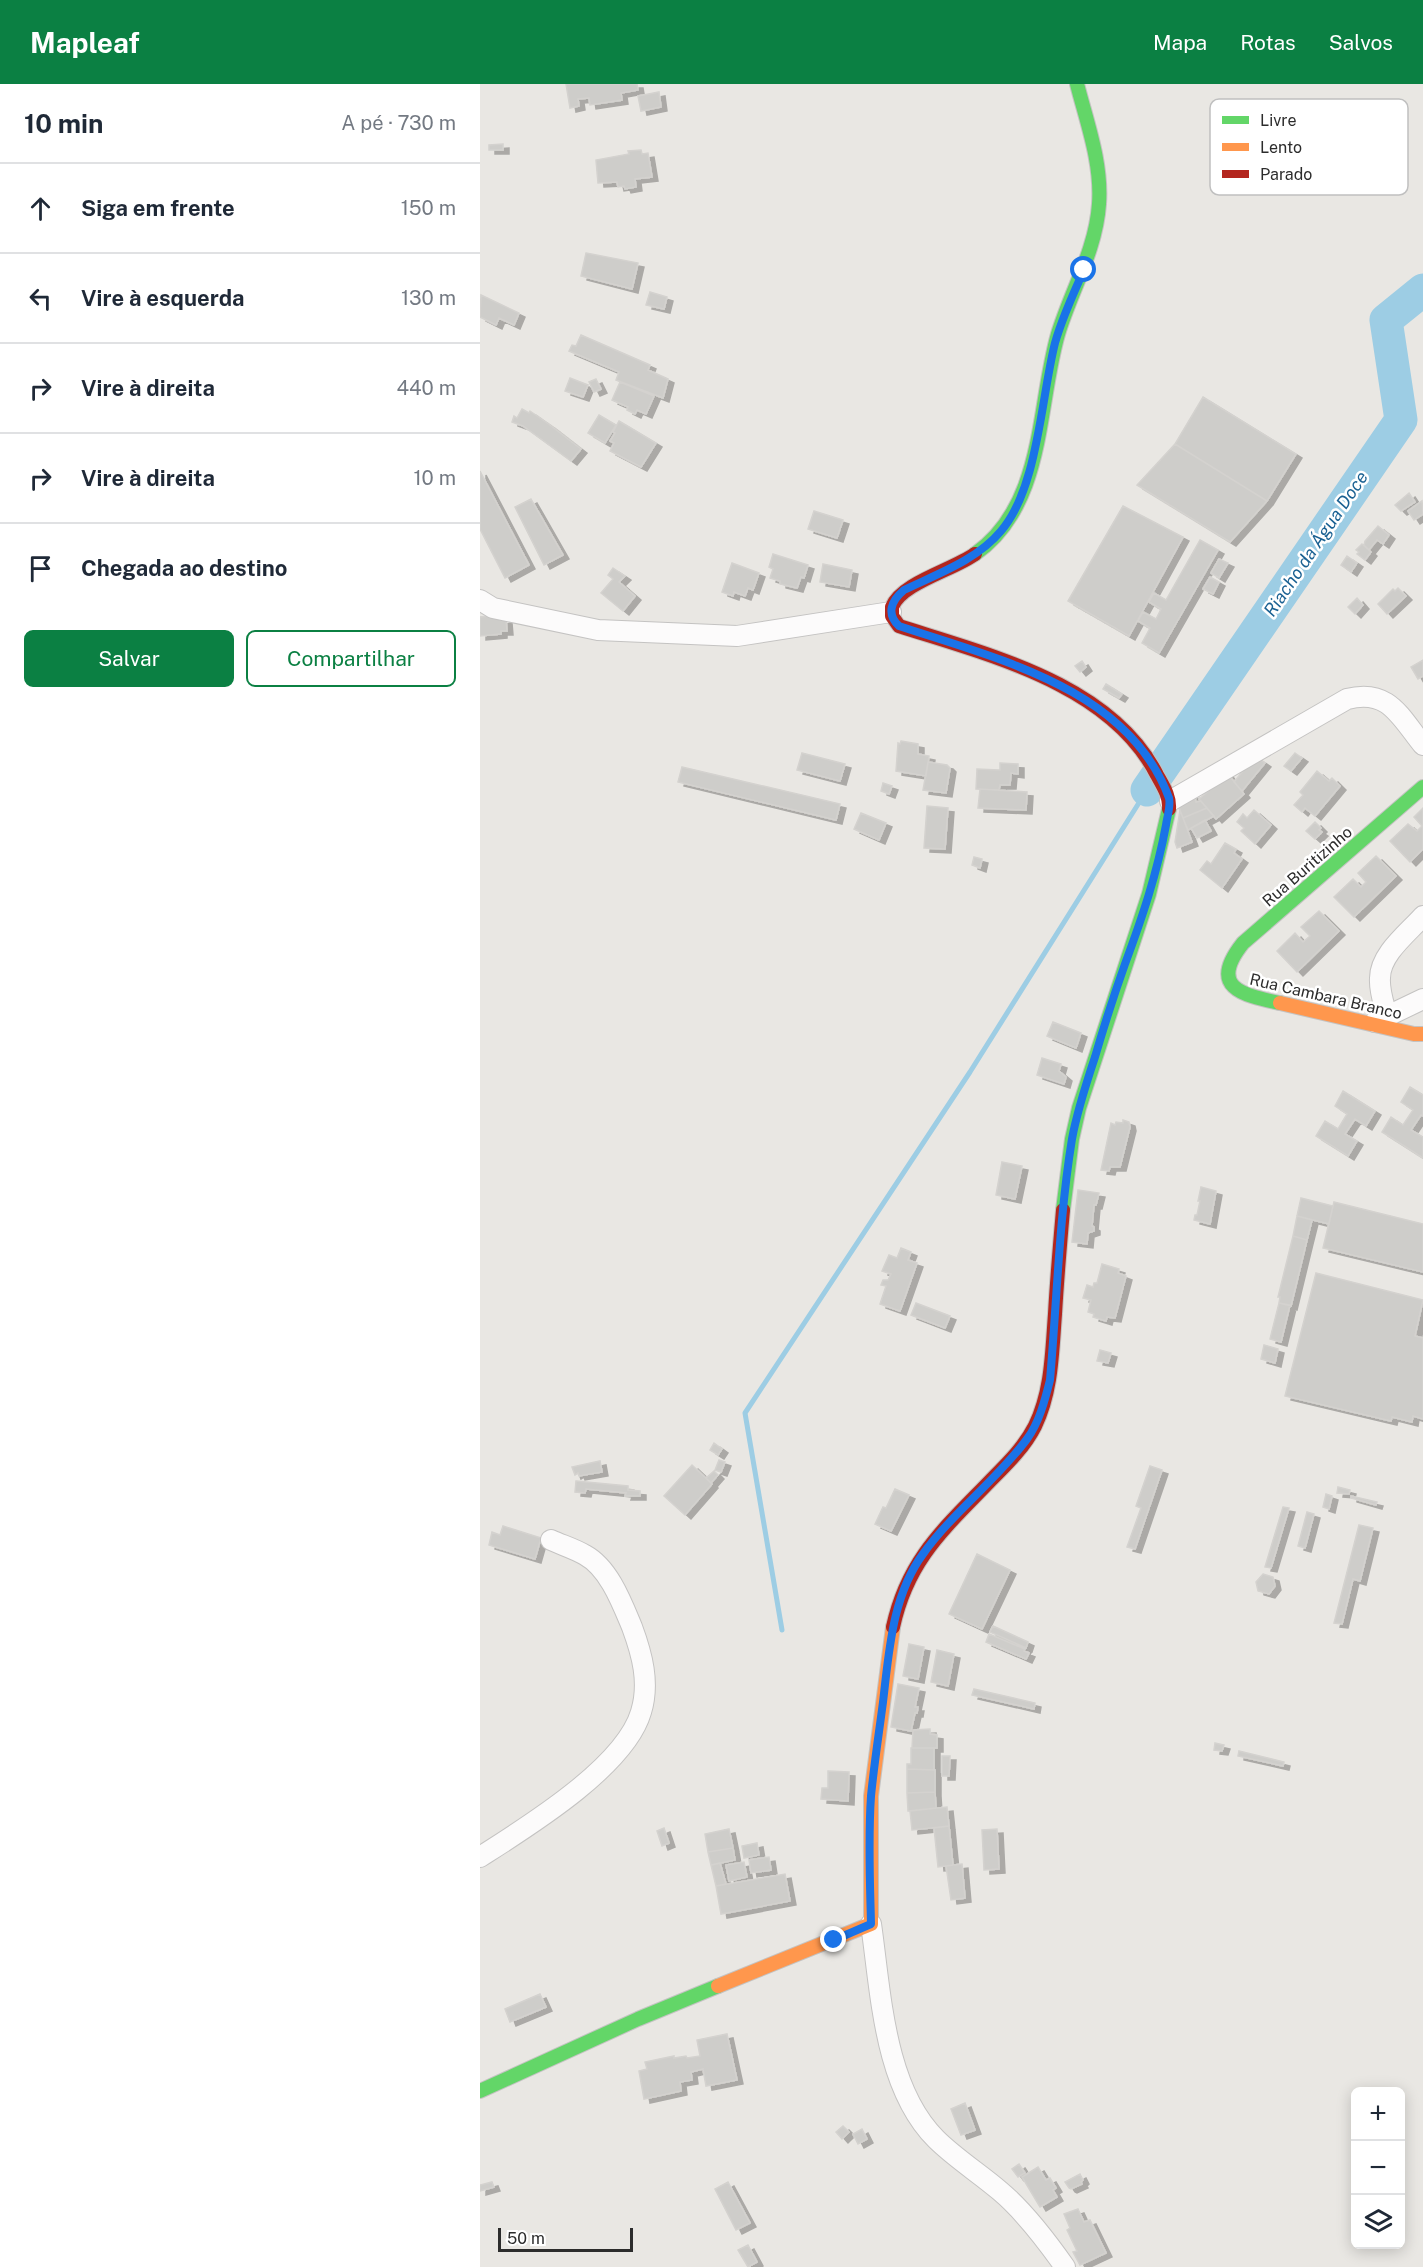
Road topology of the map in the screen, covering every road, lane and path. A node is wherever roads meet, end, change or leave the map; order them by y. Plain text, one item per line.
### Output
1 (1077, 84) edge
2 (480, 600) edge
3 (891, 612) junction
4 (1423, 745) edge
5 (1423, 787) edge
6 (1170, 801) junction
7 (1423, 916) edge
8 (1228, 980) joint
9 (1423, 999) edge
10 (1380, 1020) junction
11 (1423, 1034) edge
12 (551, 1540) dead end
13 (480, 1857) edge
14 (871, 1924) junction
15 (480, 2091) edge
16 (1065, 2267) edge

1 - 3 street
2 - 3 street
3 - 6 street
4 - 6 street
5 - 8 street, Rua Buritizinho
6 - 14 street
7 - 10 street
8 - 10 street, Rua Cambara Branco
9 - 10 street
10 - 11 street, Rua Cambara Branco
12 - 13 street
14 - 15 street
14 - 16 street

